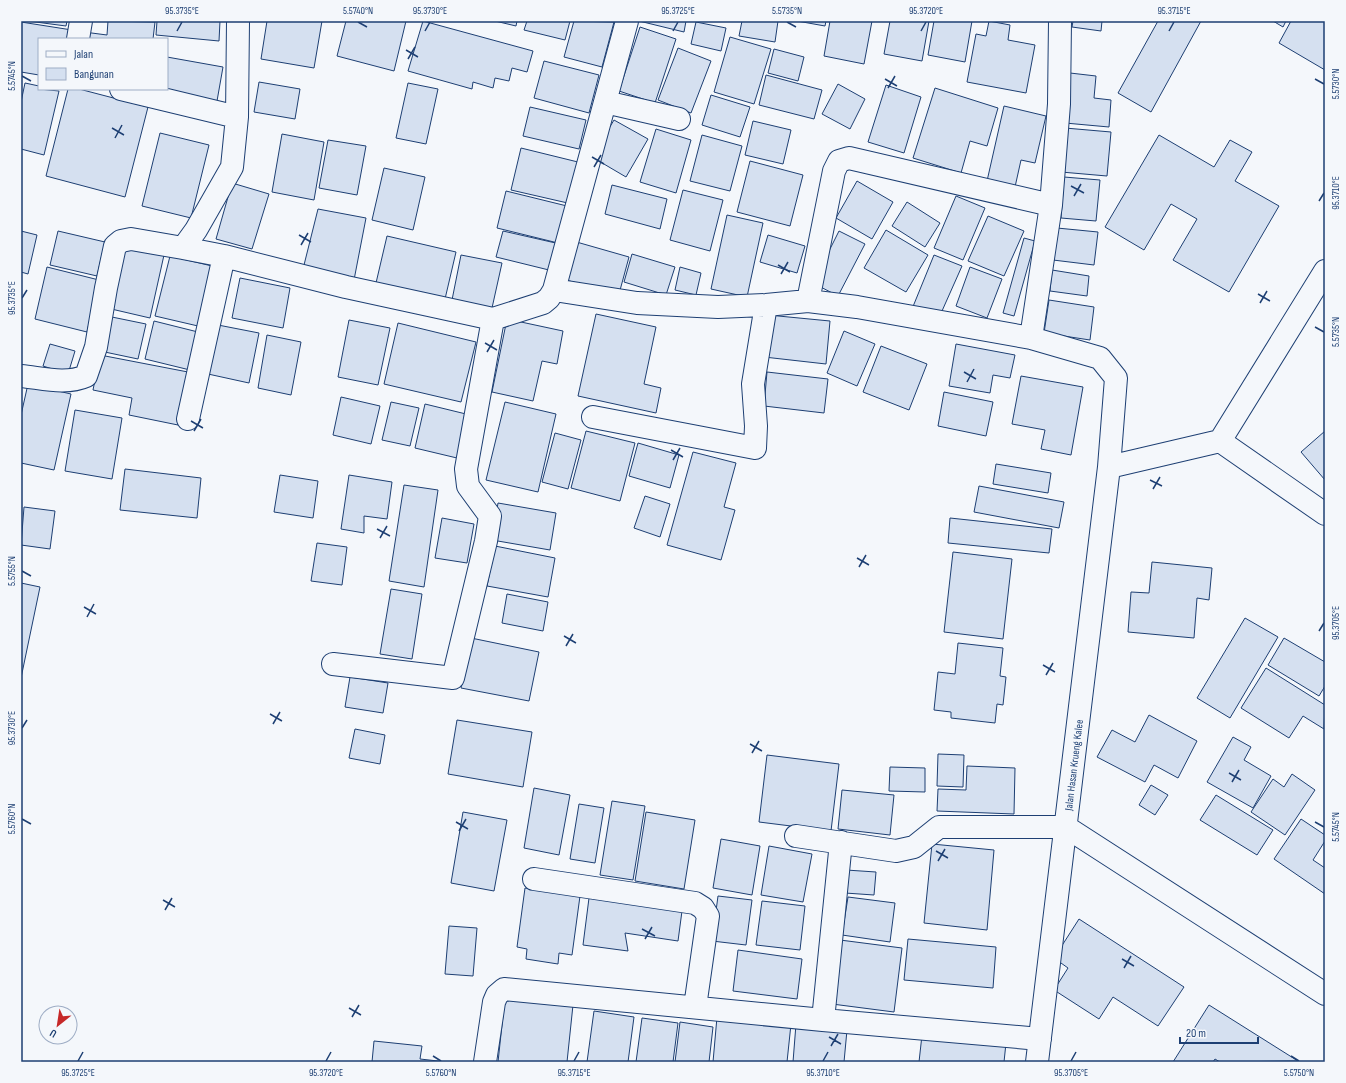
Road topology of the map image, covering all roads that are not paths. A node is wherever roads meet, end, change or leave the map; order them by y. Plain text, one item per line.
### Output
1 (80, 21) edge
2 (238, 21) edge
3 (626, 21) edge
4 (1060, 21) edge
5 (78, 38) edge
6 (125, 90) edge
7 (606, 102) junction
8 (236, 117) junction
9 (679, 119) dead end
10 (1051, 205) junction
11 (183, 248) junction
12 (224, 256) junction
13 (1325, 271) edge
14 (554, 290) junction
15 (808, 301) junction
16 (766, 305) junction
17 (492, 319) junction
18 (1031, 338) junction
19 (21, 376) edge
20 (593, 417) dead end
21 (188, 419) dead end
22 (1220, 441) junction
23 (1109, 467) junction
24 (1325, 514) edge
25 (334, 664) dead end
26 (1066, 827) junction
27 (796, 836) dead end
28 (841, 842) junction
29 (534, 879) dead end
30 (1325, 994) edge
31 (695, 1007) junction
32 (823, 1020) junction
33 (1040, 1039) junction
34 (484, 1062) edge
35 (1037, 1062) edge

1 - 5 street
2 - 8 street
3 - 7 street
4 - 10 street
6 - 8 street
7 - 9 street
7 - 14 street
8 - 11 street
10 - 15 street
10 - 18 street
11 - 12 street
11 - 19 street
12 - 17 street
12 - 21 street
13 - 22 street
14 - 16 street, Jalan Hasan Krueng Kalee
14 - 17 street
15 - 16 street, Jalan Hasan Krueng Kalee
15 - 18 street, Jalan Hasan Krueng Kalee
16 - 20 street
17 - 25 street
18 - 23 street, Jalan Hasan Krueng Kalee
22 - 23 street
22 - 24 street
23 - 26 street, Jalan Hasan Krueng Kalee
26 - 28 street
26 - 30 street
26 - 33 street, Jalan Hasan Krueng Kalee
27 - 28 street
28 - 32 street
29 - 31 street
31 - 32 street
31 - 34 street
32 - 33 street
33 - 35 street, Jalan Hasan Krueng Kalee

